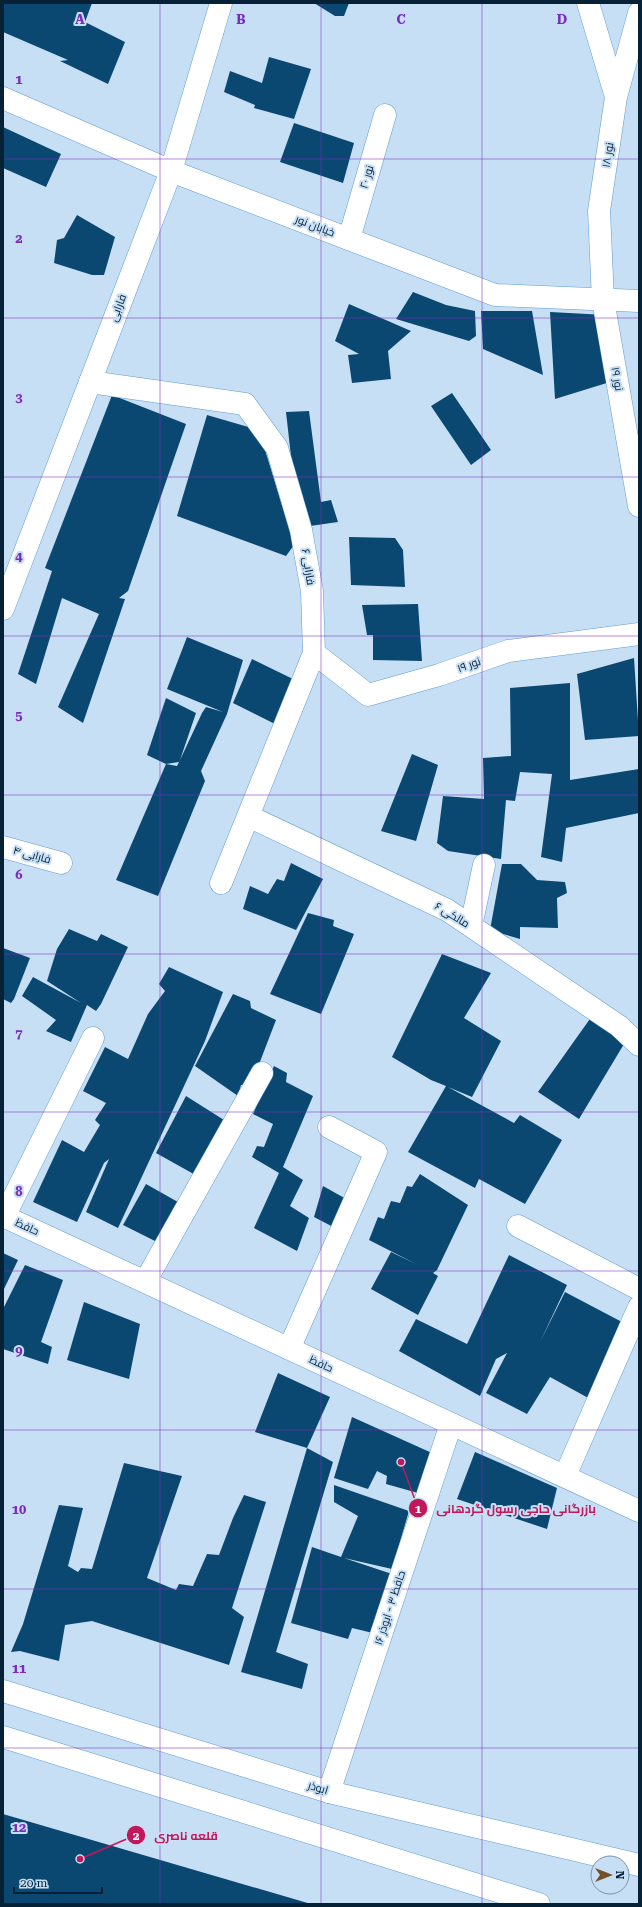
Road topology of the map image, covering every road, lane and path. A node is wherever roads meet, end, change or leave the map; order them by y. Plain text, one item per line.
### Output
1 (221, 3) edge
2 (588, 3) edge
3 (639, 13) edge
4 (3, 98) edge
5 (616, 98) junction
6 (385, 115) dead end
7 (171, 171) junction
8 (349, 239) junction
9 (603, 300) junction
10 (639, 301) edge
11 (90, 382) junction
12 (639, 506) edge
13 (7, 584) edge
14 (3, 609) edge
15 (639, 634) edge
16 (314, 653) junction
17 (248, 816) junction
18 (3, 847) edge
19 (61, 863) dead end
20 (484, 865) dead end
21 (221, 883) dead end
22 (470, 926) junction
23 (93, 1038) dead end
24 (639, 1045) edge
25 (262, 1073) dead end
26 (329, 1127) dead end
27 (3, 1216) edge
28 (518, 1226) dead end
29 (145, 1282) junction
30 (639, 1290) edge
31 (637, 1317) edge
32 (289, 1349) junction
33 (451, 1424) junction
34 (565, 1476) junction
35 (639, 1511) edge
36 (3, 1691) edge
37 (3, 1737) edge
38 (329, 1792) junction
39 (639, 1865) edge
40 (539, 1904) edge

1 - 7 street, فارابی
2 - 5 street
3 - 5 street, نور ۱۸
4 - 7 street, خیابان نور
5 - 9 street, نور ۱۸
6 - 8 street, نور ۲۰
7 - 8 street, خیابان نور
7 - 11 street, فارابی
8 - 9 street, خیابان نور
9 - 10 street, خیابان نور
9 - 12 street, نور ۱۹
11 - 13 street, فارابی
11 - 16 street, فارابی ۶
13 - 14 street, فارابی
15 - 16 street, نور ۱۹
16 - 17 street, فارابی ۶
17 - 21 street, فارابی ۶
17 - 22 street, مالکی ۶
18 - 19 street, فارابی ۴
20 - 22 street
22 - 24 street, مالکی ۶
23 - 27 street
25 - 29 street
26 - 32 street
27 - 29 street, حافظ
28 - 30 street
29 - 32 street, حافظ
31 - 34 street
32 - 33 street, حافظ
33 - 34 street, حافظ
33 - 38 street, حافظ ۳ - ابوذر ۱۶
34 - 35 street, حافظ
36 - 38 street, ابوذر
37 - 40 street
38 - 39 street, ابوذر

